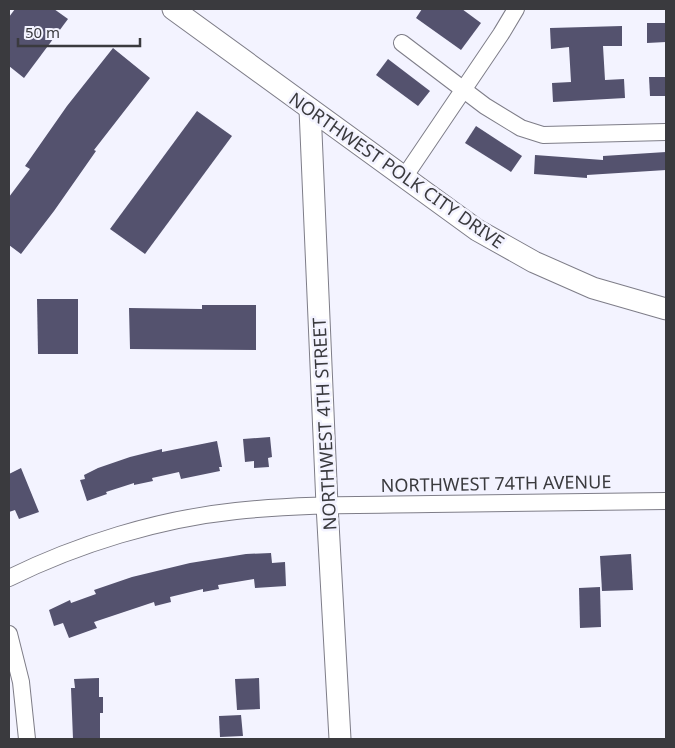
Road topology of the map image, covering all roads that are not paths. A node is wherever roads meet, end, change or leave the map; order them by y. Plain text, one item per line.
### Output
1 (173, 9) edge
2 (516, 9) edge
3 (402, 43) dead end
4 (464, 90) junction
5 (310, 109) junction
6 (666, 132) edge
7 (405, 176) junction
8 (666, 310) edge
9 (666, 501) edge
10 (327, 505) junction
11 (9, 578) edge
12 (9, 634) edge
13 (27, 739) edge
14 (340, 739) edge

1 - 5 street, NORTHWEST POLK CITY DRIVE
2 - 4 street
3 - 4 street
4 - 6 street
4 - 7 street
5 - 7 street, NORTHWEST POLK CITY DRIVE
5 - 10 street, NORTHWEST 4TH STREET
7 - 8 street, NORTHWEST POLK CITY DRIVE
9 - 10 street, NORTHWEST 74TH AVENUE
10 - 11 street, NORTHWEST 74TH AVENUE
10 - 14 street, NORTHWEST 4TH STREET
12 - 13 street

